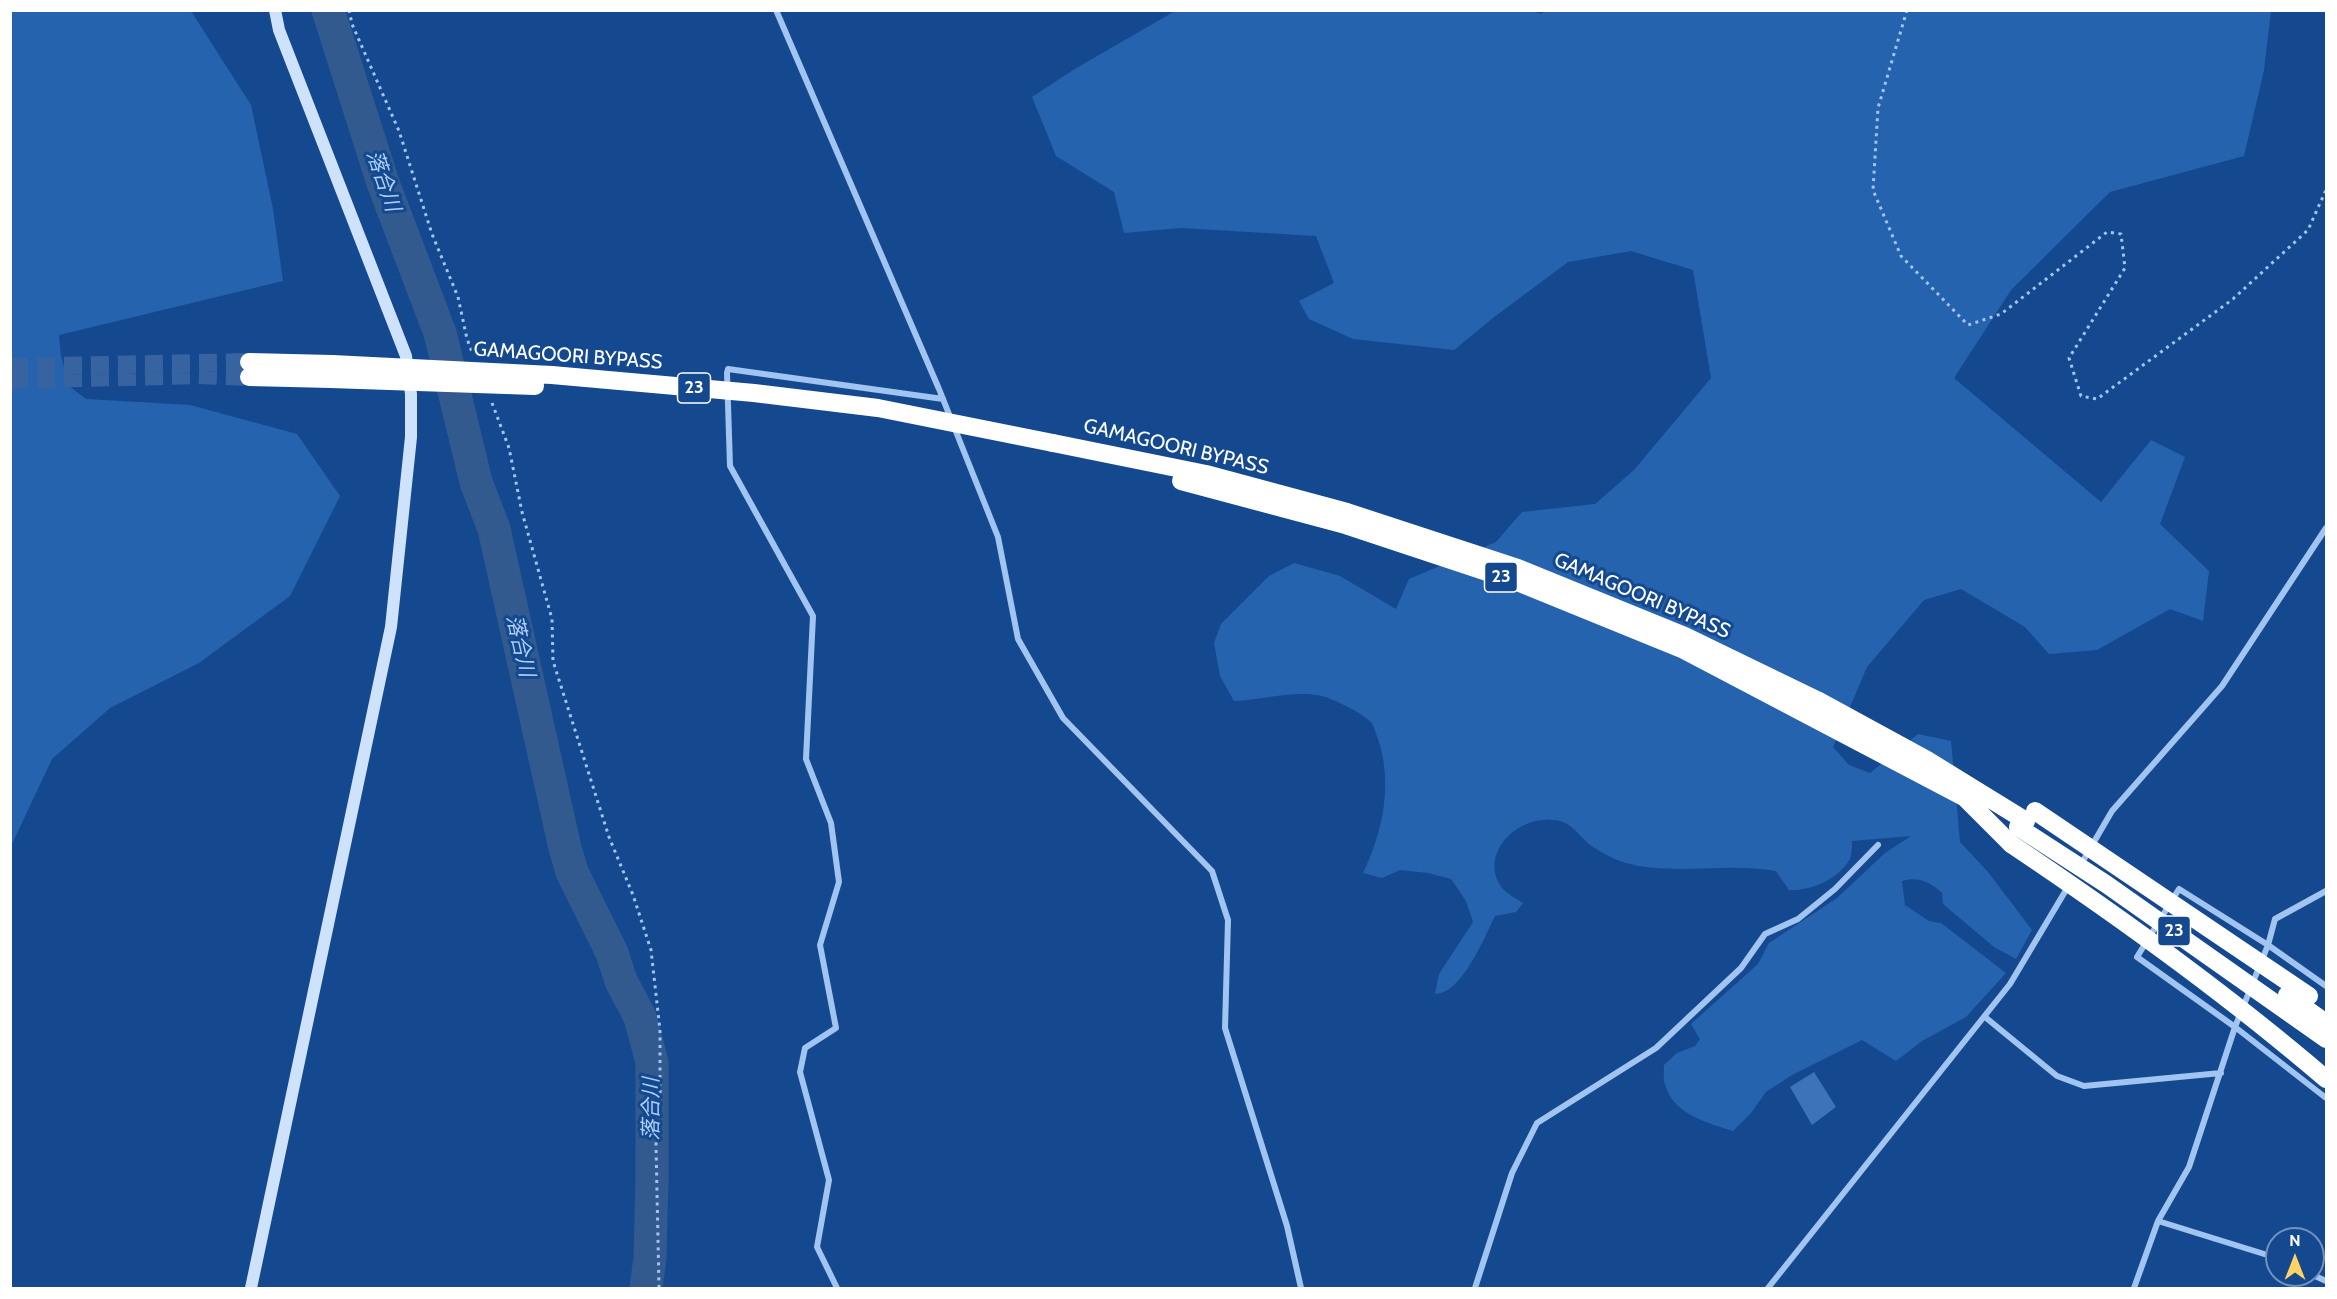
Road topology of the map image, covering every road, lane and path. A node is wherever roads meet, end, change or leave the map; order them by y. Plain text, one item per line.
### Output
1 (275, 10) edge
2 (349, 10) edge
3 (776, 10) edge
4 (1907, 10) edge
5 (2326, 190) edge
6 (475, 361) dead end
7 (249, 369) tunnel mouth
8 (488, 394) dead end
9 (943, 399) junction
10 (1052, 448) junction
11 (2326, 528) edge
12 (1964, 797) junction
13 (2026, 820) junction
14 (1878, 845) dead end
15 (2077, 871) dead end
16 (2071, 881) dead end
17 (2326, 891) edge
18 (2268, 945) junction
19 (2326, 986) edge
20 (2326, 1008) edge
21 (1985, 1017) junction
22 (2326, 1023) edge
23 (2235, 1026) junction
24 (2326, 1039) edge
25 (2221, 1073) junction
26 (2326, 1079) edge
27 (2326, 1098) edge
28 (2158, 1221) junction
29 (2265, 1254) edge
30 (251, 1288) edge
31 (659, 1288) edge
32 (837, 1288) edge
33 (1301, 1288) edge
34 (1475, 1288) edge
35 (1768, 1288) edge
36 (2134, 1288) edge

1 - 30 street
2 - 6 path
3 - 9 street
4 - 5 path
7 - 10 highway, GAMAGOORI BYPASS / 23, bridge
8 - 31 path
9 - 32 street
9 - 33 street
10 - 12 highway, GAMAGOORI BYPASS / 23
10 - 13 highway, GAMAGOORI BYPASS / 23
11 - 15 street
12 - 13 highway, GAMAGOORI BYPASS / 23
12 - 26 highway, bridge
13 - 20 highway, bridge
13 - 22 highway, 23, bridge
13 - 24 highway, 23, bridge
14 - 34 street
16 - 21 street
17 - 18 street
18 - 19 street
18 - 23 street
18 - 23 street
21 - 25 street
21 - 35 street
23 - 25 street
23 - 27 street
25 - 28 street
28 - 29 street
28 - 36 street

